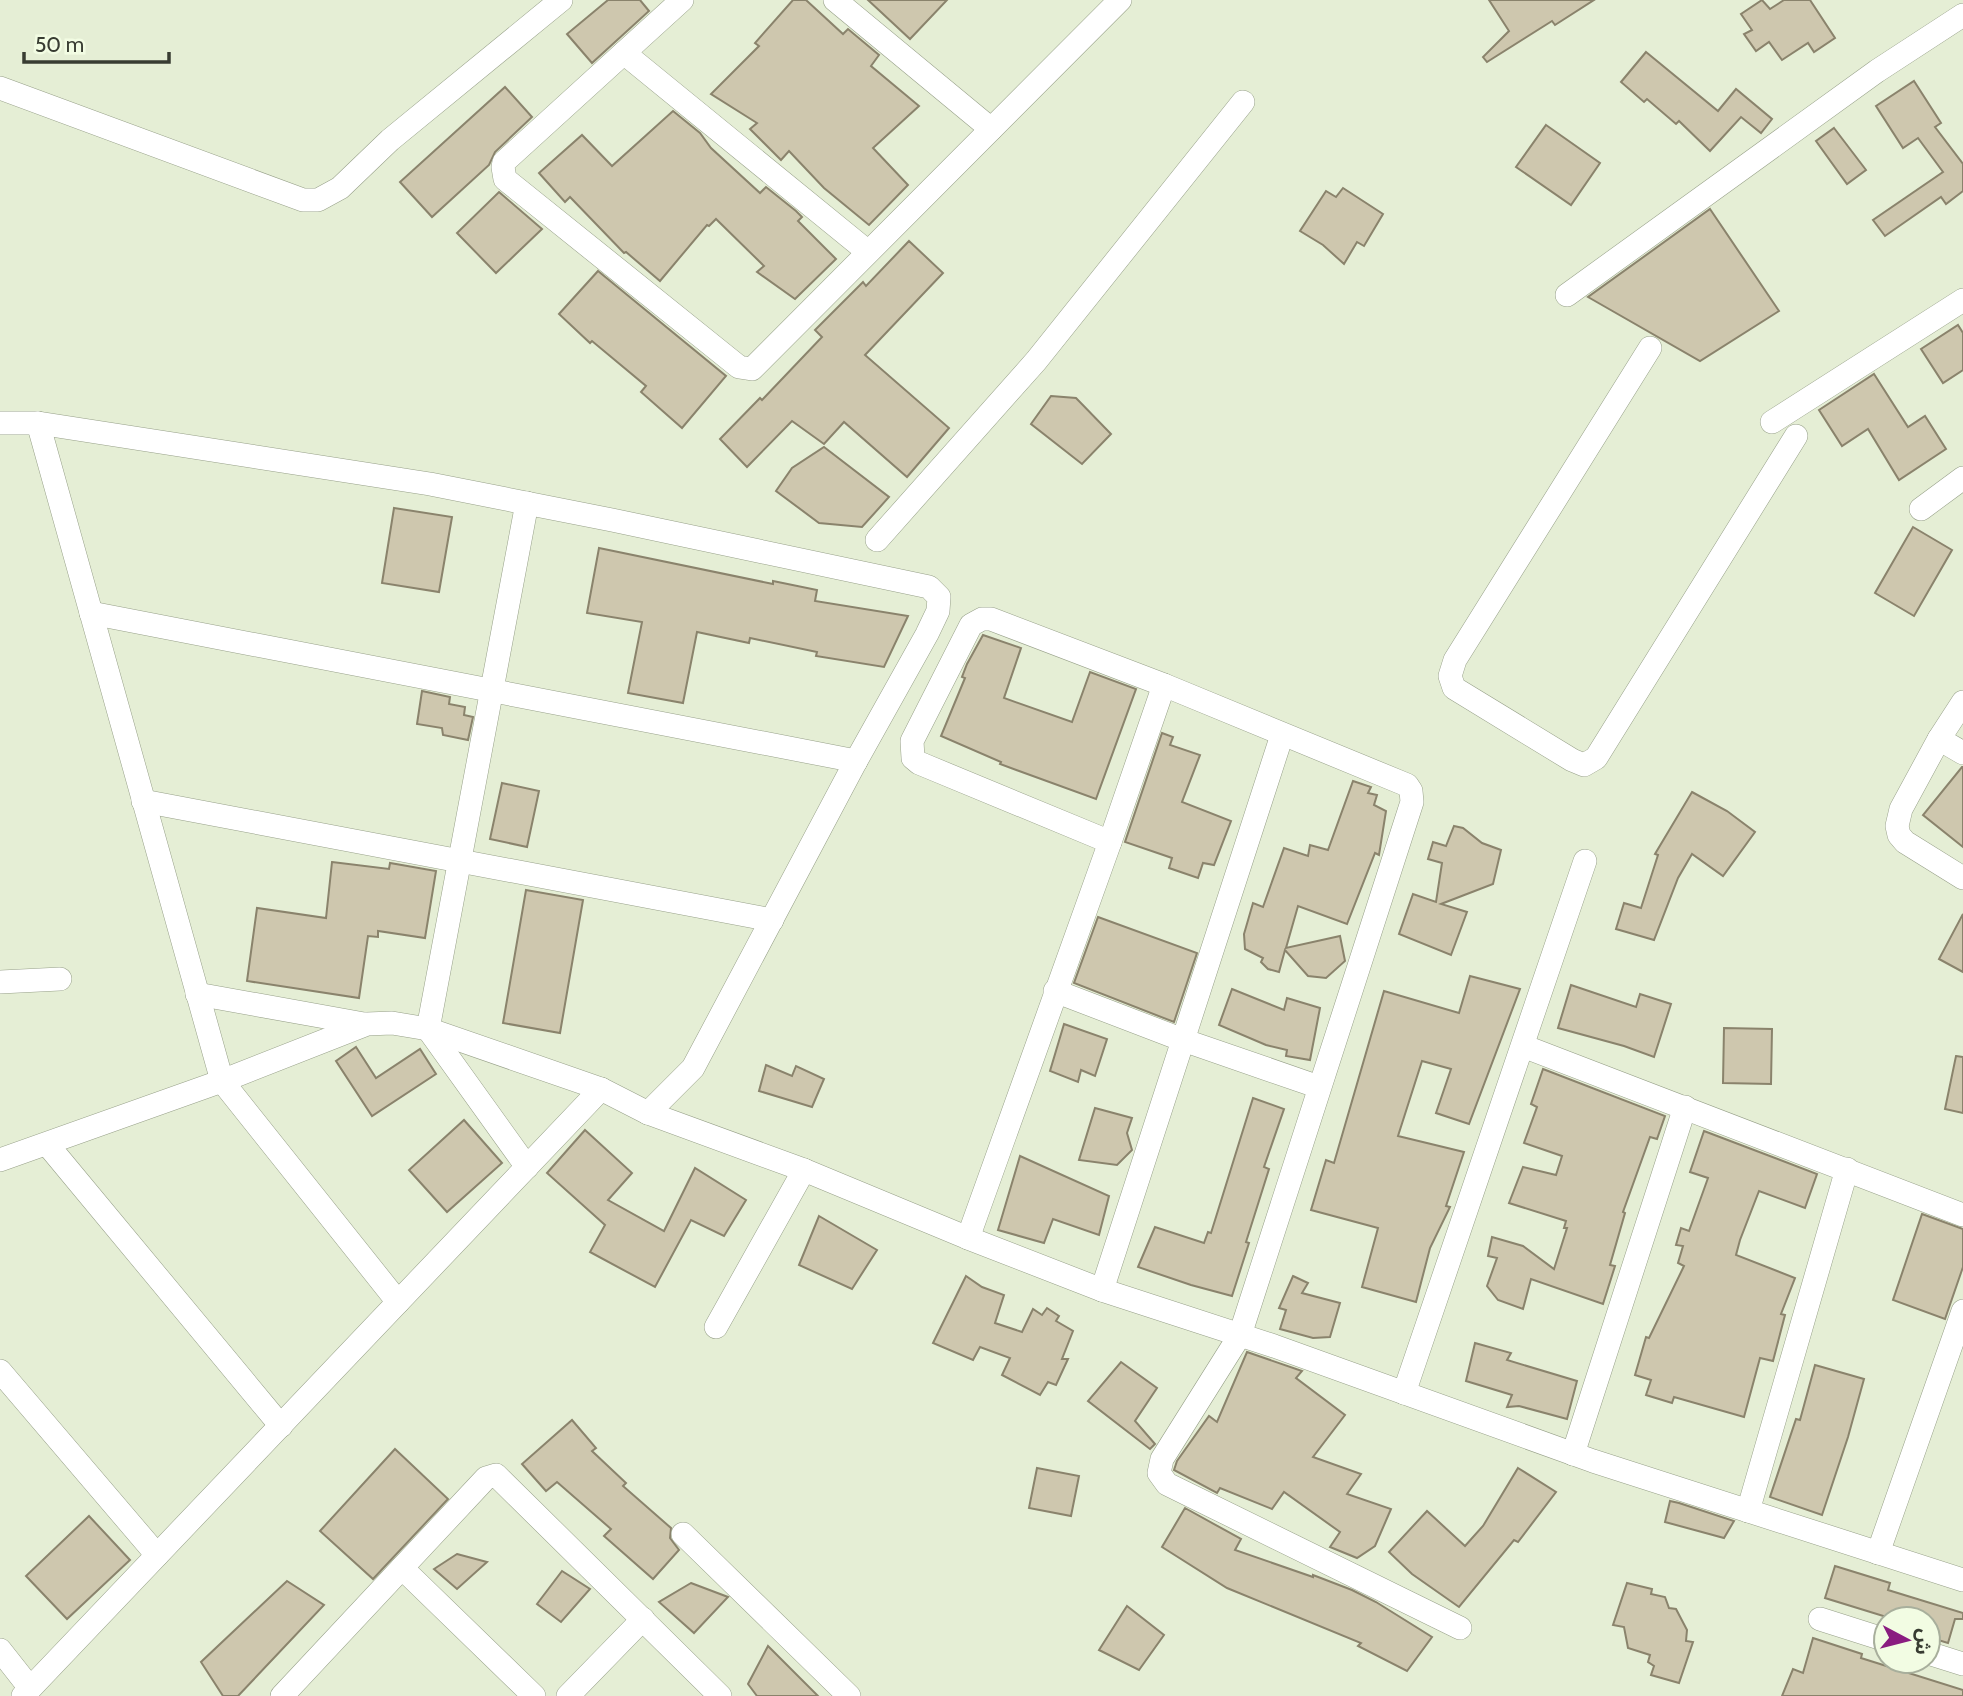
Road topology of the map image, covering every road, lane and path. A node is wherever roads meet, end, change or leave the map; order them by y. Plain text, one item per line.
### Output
1 (561, 0) edge
2 (682, 0) edge
3 (835, 0) edge
4 (1120, 0) edge
5 (1963, 15) edge
6 (624, 53) junction
7 (0, 88) edge
8 (1244, 102) dead end
9 (991, 129) junction
10 (868, 252) junction
11 (1567, 295) dead end
12 (1963, 300) edge
13 (1650, 348) dead end
14 (1772, 422) dead end
15 (0, 423) edge
16 (38, 423) junction
17 (1796, 436) dead end
18 (1963, 478) edge
19 (527, 503) junction
20 (1921, 509) dead end
21 (877, 540) dead end
22 (91, 613) junction
23 (1164, 685) junction
24 (492, 691) junction
25 (1963, 702) edge
26 (1282, 735) junction
27 (1939, 739) junction
28 (1963, 754) edge
29 (856, 761) junction
30 (144, 801) junction
31 (1110, 842) junction
32 (1585, 860) dead end
33 (459, 861) junction
34 (1963, 878) edge
35 (772, 920) junction
36 (60, 979) dead end
37 (0, 982) edge
38 (1055, 991) junction
39 (197, 994) junction
40 (368, 1024) junction
41 (428, 1029) junction
42 (1183, 1040) junction
43 (1523, 1046) junction
44 (222, 1081) junction
45 (1319, 1087) junction
46 (601, 1089) junction
47 (1685, 1107) junction
48 (648, 1113) junction
49 (47, 1144) junction
50 (0, 1160) edge
51 (527, 1167) junction
52 (1847, 1169) junction
53 (804, 1170) junction
54 (1963, 1215) edge
55 (968, 1238) junction
56 (1102, 1290) junction
57 (398, 1302) junction
58 (1963, 1311) edge
59 (716, 1327) dead end
60 (1240, 1335) junction
61 (0, 1371) edge
62 (1404, 1392) junction
63 (281, 1426) junction
64 (1573, 1454) junction
65 (1748, 1511) junction
66 (683, 1534) dead end
67 (1878, 1553) junction
68 (157, 1555) junction
69 (402, 1568) junction
70 (1963, 1580) edge
71 (643, 1619) junction
72 (1820, 1619) dead end
73 (1460, 1628) dead end
74 (1872, 1636) edge
75 (0, 1650) edge
76 (1942, 1657) edge
77 (1963, 1664) edge
78 (27, 1692) edge
79 (284, 1695) edge
80 (534, 1696) edge
81 (568, 1696) edge
82 (720, 1696) edge
83 (849, 1696) edge

1 - 7 street
2 - 6 street
3 - 9 street
4 - 9 street
5 - 11 street
6 - 10 street
6 - 10 street
8 - 21 street
9 - 10 street
12 - 14 street
13 - 17 street
15 - 16 street
16 - 19 street
16 - 22 street
18 - 20 street
19 - 24 street
19 - 29 street
22 - 24 street
22 - 30 street
23 - 26 street
23 - 31 street
23 - 31 street
24 - 29 street
24 - 33 street
25 - 27 street
26 - 42 street
26 - 45 street
27 - 28 street
27 - 34 street
29 - 35 street
30 - 33 street
30 - 39 street
31 - 38 street
32 - 43 street
33 - 35 street
33 - 41 street
35 - 48 street
36 - 37 street
38 - 42 street
38 - 55 street
39 - 40 street
39 - 44 street
40 - 41 street
40 - 44 street
41 - 46 street
41 - 51 street
42 - 45 street
42 - 56 street
43 - 47 street
43 - 62 street
44 - 49 street
44 - 57 street
45 - 60 street
46 - 48 street
46 - 51 street
47 - 52 street
47 - 64 street
48 - 53 street
49 - 50 street
49 - 63 street
51 - 57 street
52 - 54 street
52 - 65 street
53 - 55 street
53 - 59 street
55 - 56 street
56 - 60 street
57 - 63 street
58 - 67 street
60 - 62 street
60 - 73 street
61 - 68 street
62 - 64 street
63 - 68 street
64 - 65 street
65 - 67 street
66 - 83 street
67 - 70 street
68 - 78 street
69 - 71 street
69 - 79 street
69 - 80 street
71 - 81 street
71 - 82 street
72 - 74 street
75 - 78 street
76 - 77 street

